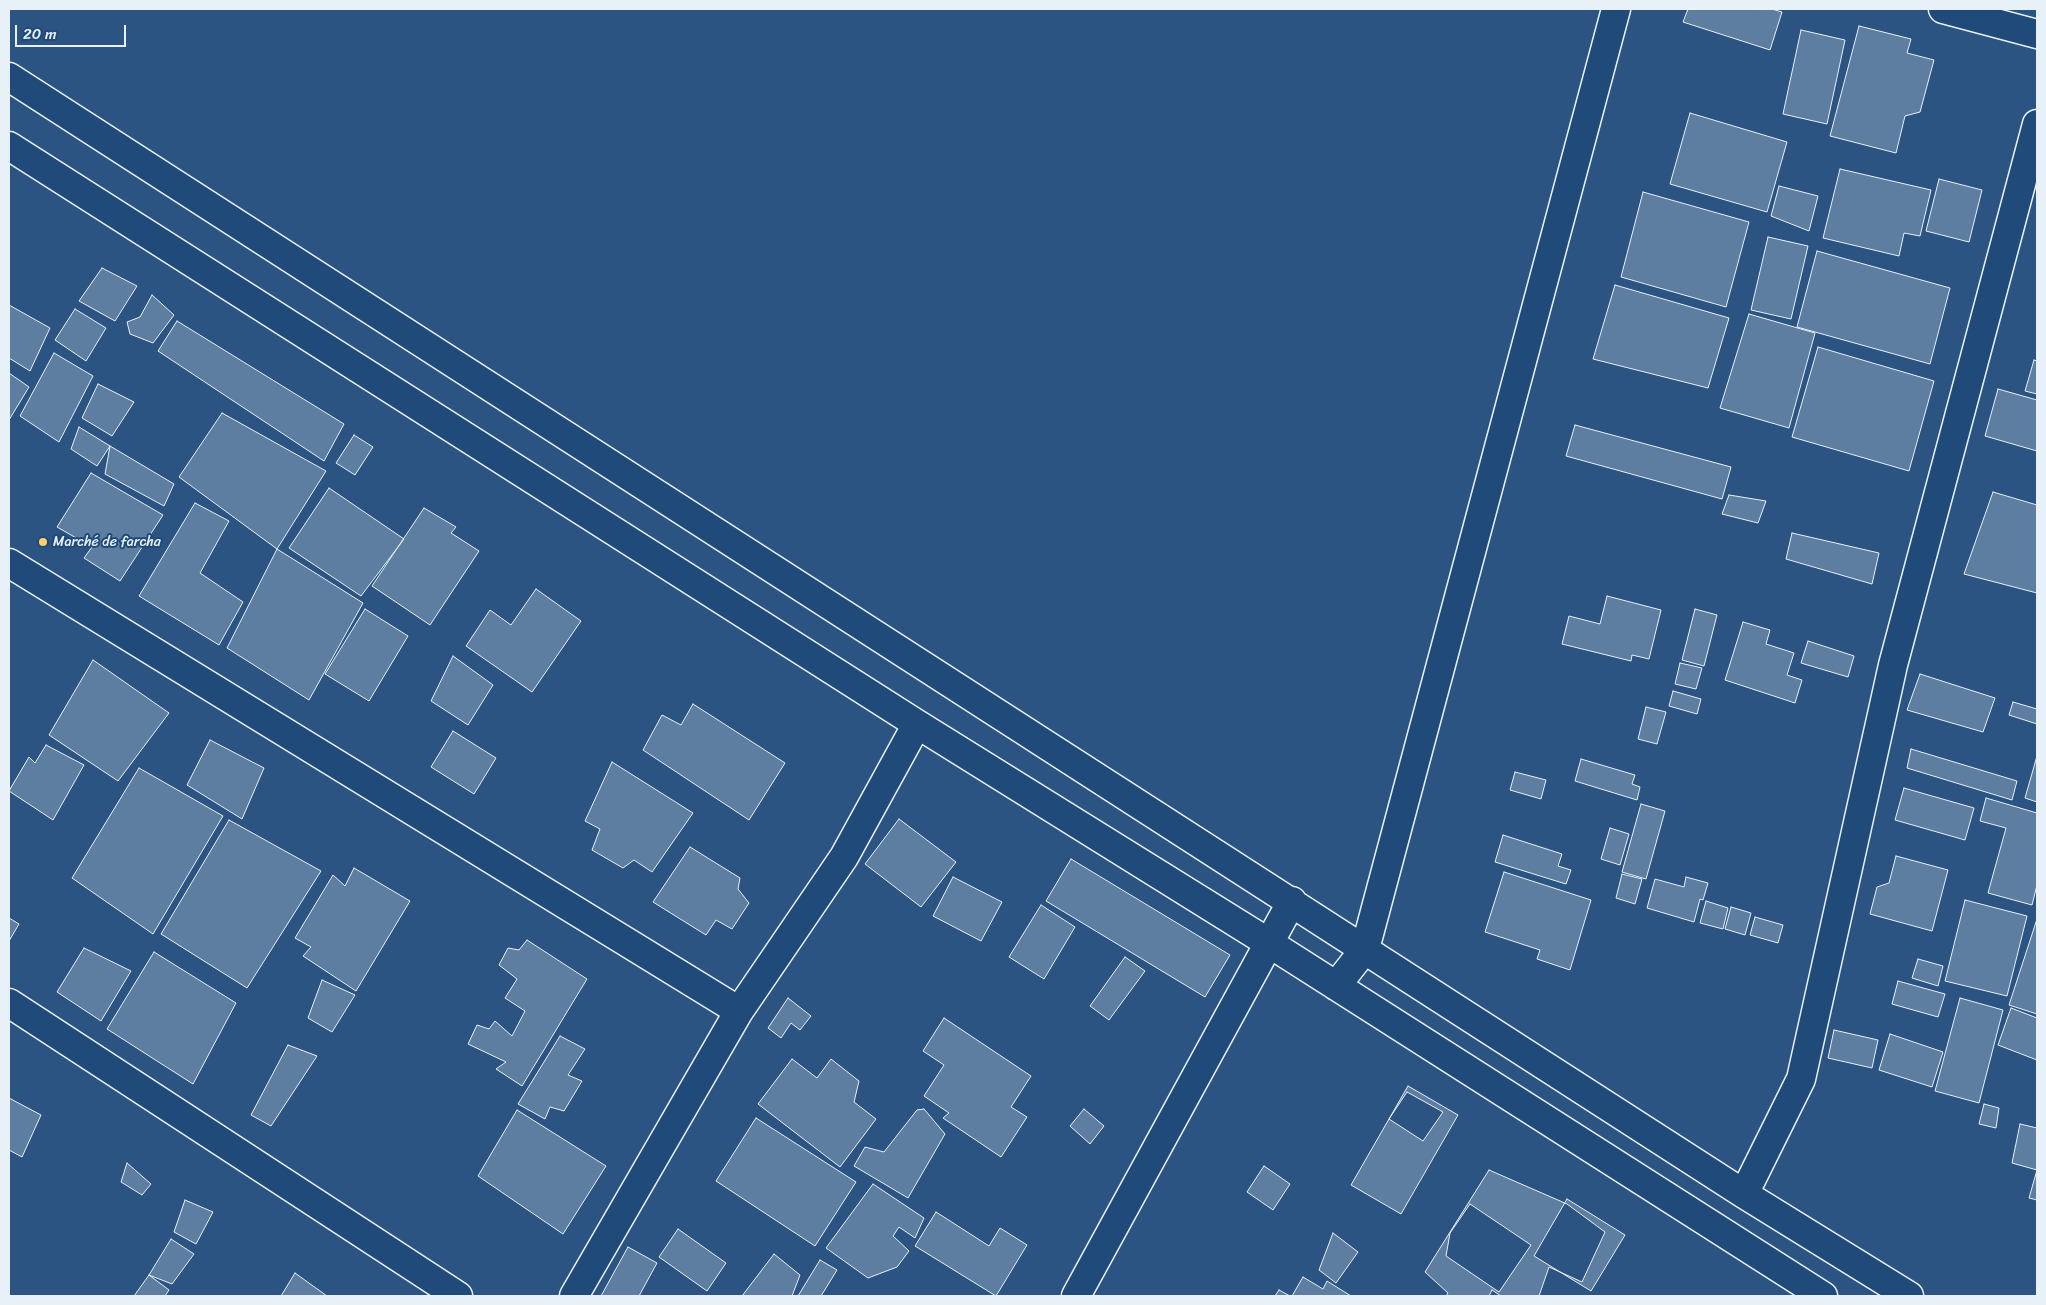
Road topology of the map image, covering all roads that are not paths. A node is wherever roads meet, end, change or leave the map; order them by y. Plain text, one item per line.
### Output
1 (1616, 9) edge
2 (1943, 9) edge
3 (2037, 34) edge
4 (9, 77) edge
5 (2037, 124) edge
6 (9, 146) edge
7 (9, 564) edge
8 (917, 724) junction
9 (1292, 901) junction
10 (1269, 943) junction
11 (1365, 949) junction
12 (1336, 986) junction
13 (9, 1003) edge
14 (739, 1011) junction
15 (1744, 1194) junction
16 (458, 1296) edge
17 (574, 1296) edge
18 (1076, 1296) edge
19 (1823, 1296) edge
20 (1909, 1296) edge

1 - 11 street
2 - 3 street
4 - 9 street
5 - 15 street
6 - 8 street
7 - 14 street
8 - 10 street
8 - 14 street
9 - 10 street
9 - 11 street
10 - 12 street
10 - 18 street
11 - 12 street
11 - 15 street
12 - 19 street
13 - 16 street
14 - 17 street
15 - 20 street

